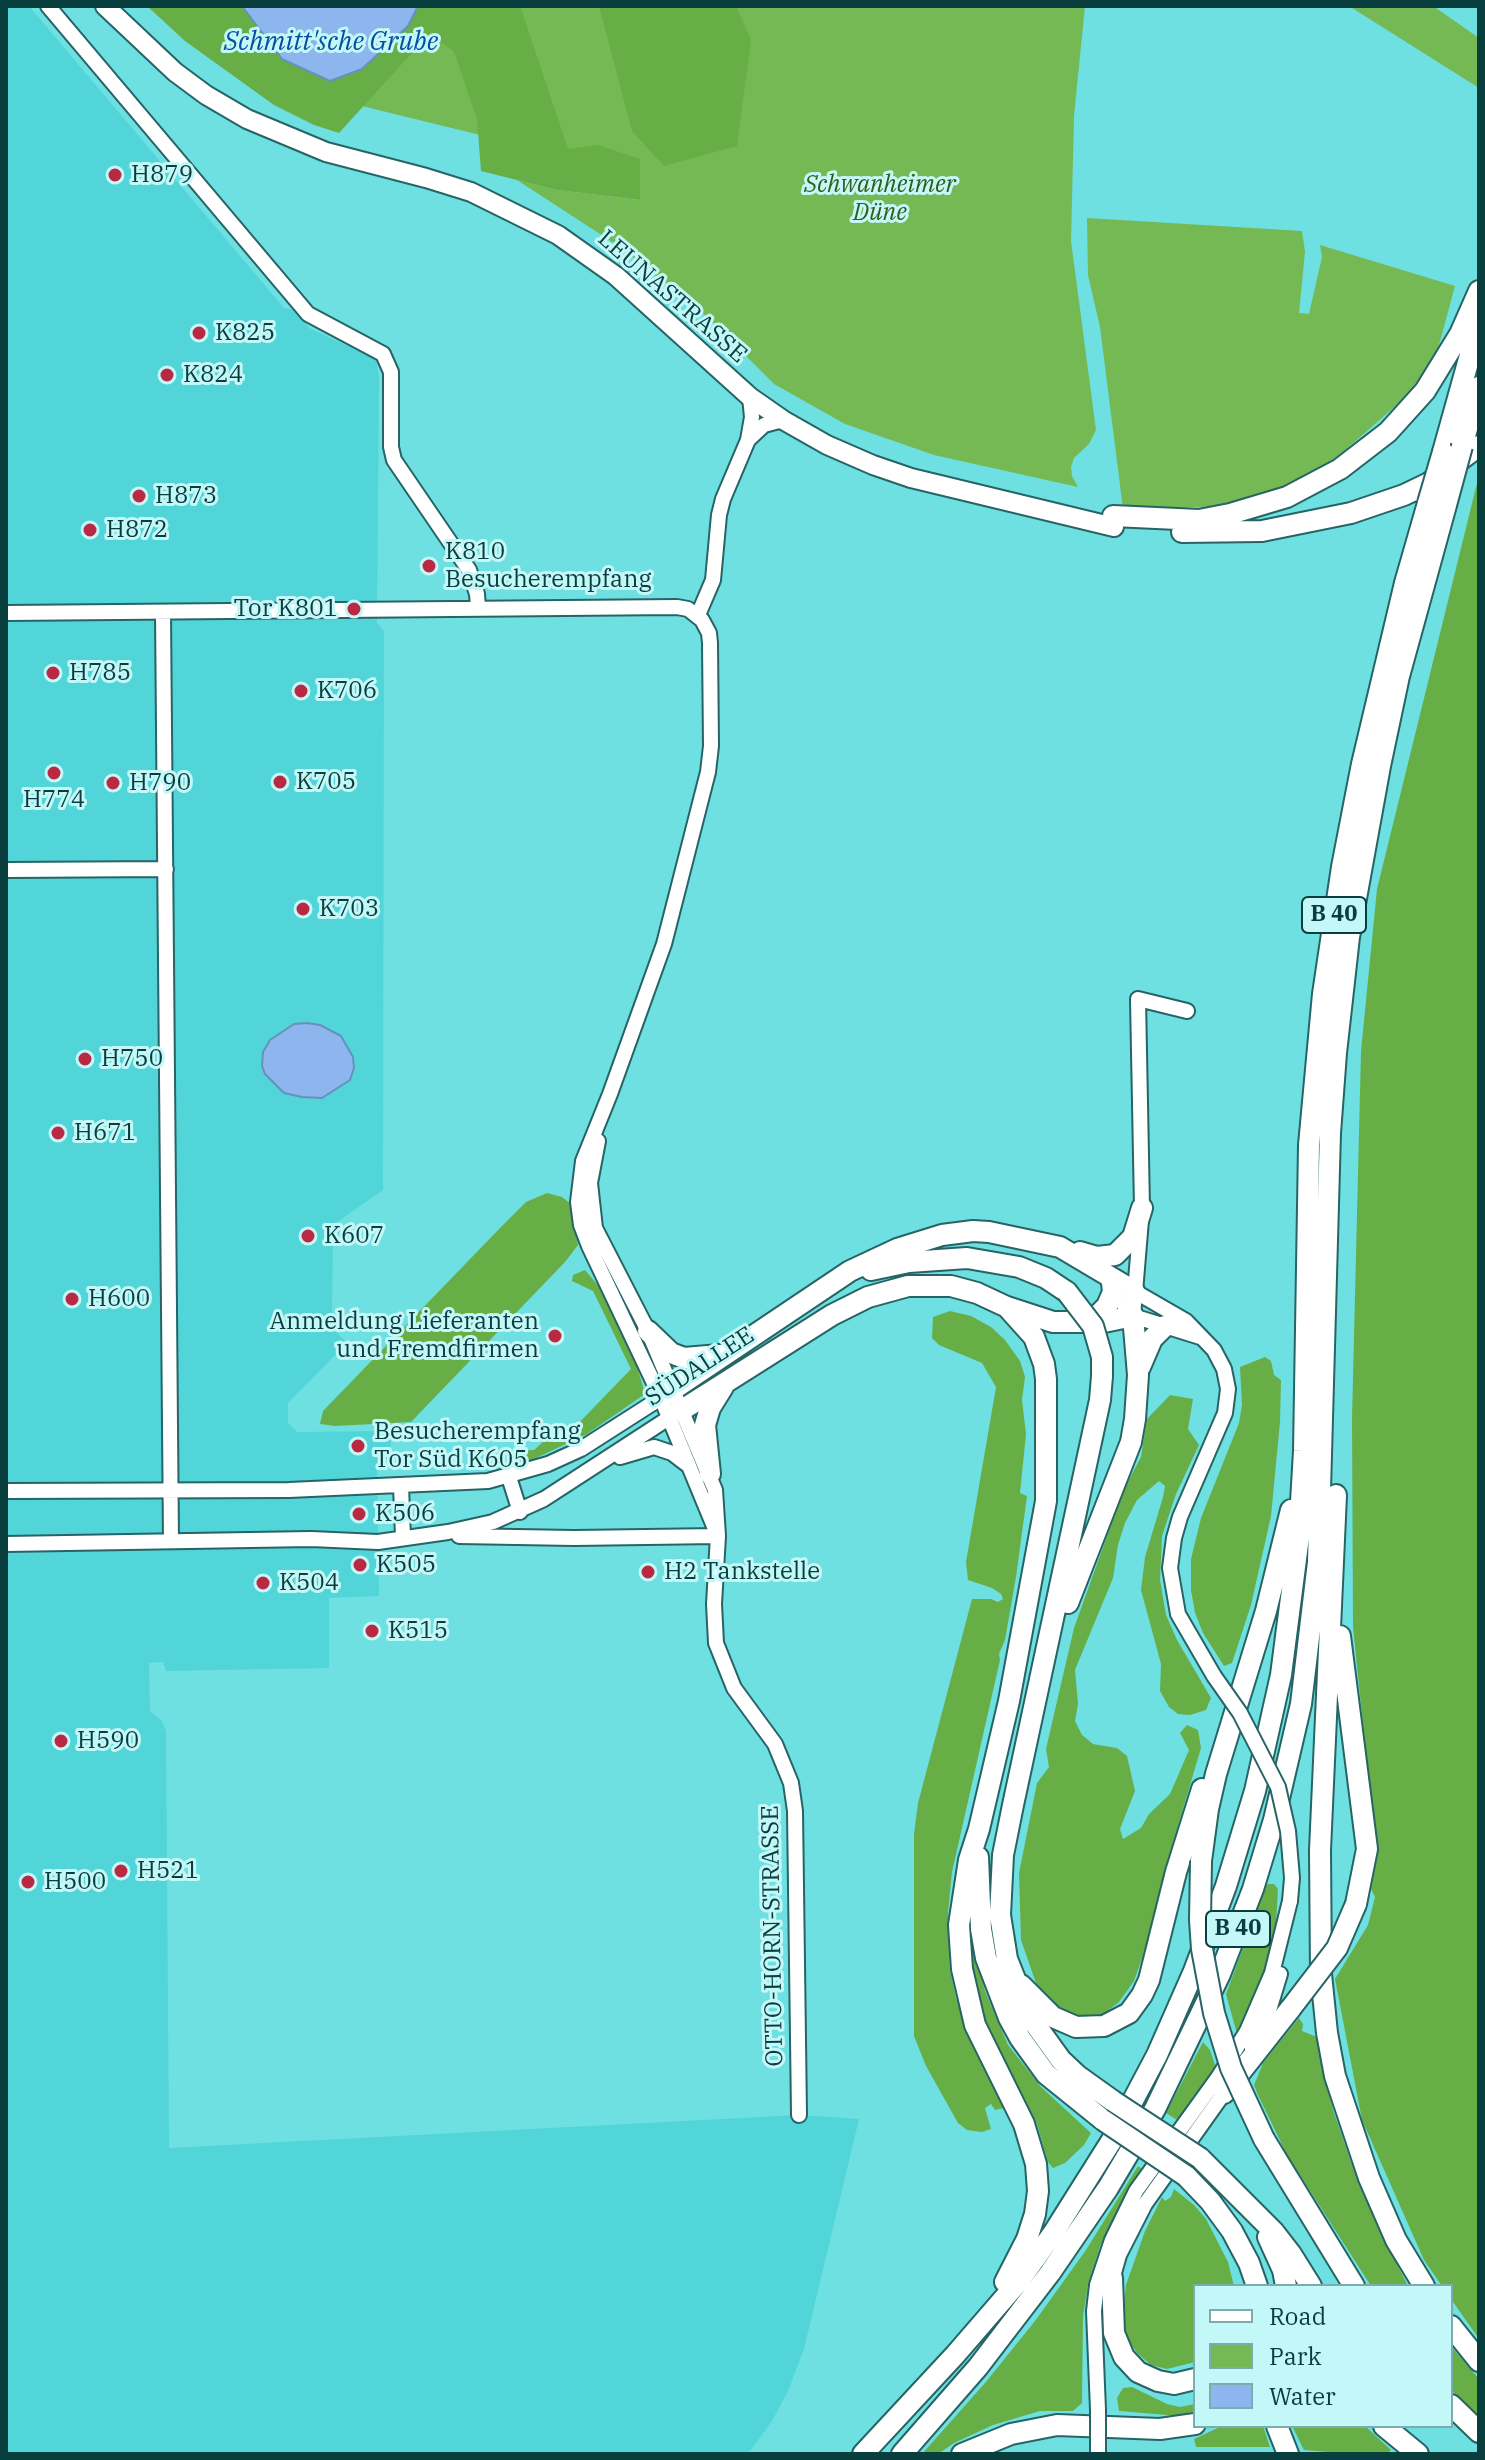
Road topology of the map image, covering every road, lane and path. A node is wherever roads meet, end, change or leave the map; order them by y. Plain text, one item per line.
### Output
1 (48, 6) edge
2 (105, 6) edge
3 (1479, 291) edge
4 (1479, 323) edge
5 (1479, 387) edge
6 (750, 397) junction
7 (783, 420) junction
8 (748, 440) junction
9 (1461, 448) edge
10 (1437, 504) junction
11 (1113, 522) junction
12 (478, 607) junction
13 (163, 612) junction
14 (6, 613) edge
15 (698, 615) junction
16 (166, 869) junction
17 (6, 870) edge
18 (1187, 1011) dead end
19 (610, 1094) junction
20 (1142, 1208) junction
21 (1060, 1247) junction
22 (1107, 1278) junction
23 (831, 1284) junction
24 (1134, 1291) junction
25 (1007, 1307) junction
26 (1325, 1313) junction
27 (1133, 1316) junction
28 (1077, 1323) junction
29 (1165, 1326) junction
30 (648, 1331) junction
31 (1204, 1339) junction
32 (724, 1355) junction
33 (1138, 1375) junction
34 (726, 1381) junction
35 (668, 1394) junction
36 (676, 1414) junction
37 (581, 1449) junction
38 (1304, 1451) junction
39 (594, 1468) junction
40 (701, 1471) junction
41 (509, 1477) junction
42 (401, 1486) junction
43 (172, 1489) junction
44 (6, 1491) edge
45 (1336, 1495) junction
46 (520, 1512) junction
47 (429, 1535) junction
48 (718, 1536) junction
49 (403, 1537) junction
50 (171, 1541) junction
51 (6, 1544) edge
52 (1039, 1686) junction
53 (1222, 1755) junction
54 (979, 1829) junction
55 (1290, 1901) junction
56 (1012, 1974) junction
57 (1224, 2093) junction
58 (799, 2115) dead end
59 (1257, 2215) junction
60 (1241, 2247) junction
61 (1112, 2278) junction
62 (1247, 2284) edge
63 (1256, 2284) edge
64 (1285, 2284) edge
65 (1310, 2284) edge
66 (1353, 2284) edge
67 (1423, 2284) edge
68 (1453, 2328) edge
69 (955, 2355) junction
70 (1479, 2361) edge
71 (1097, 2378) junction
72 (1193, 2379) edge
73 (1453, 2407) edge
74 (1193, 2424) edge
75 (1278, 2428) edge
76 (1386, 2428) edge
77 (1479, 2432) edge
78 (863, 2454) edge
79 (902, 2454) edge
80 (962, 2454) edge
81 (1098, 2454) edge
82 (1288, 2454) edge
83 (1418, 2454) edge

1 - 12 street
2 - 6 main road, LEUNASTRASSE
3 - 11 highway
4 - 9 highway, B 40
5 - 9 highway, B 40
6 - 7 main road, LEUNASTRASSE
6 - 8 street
7 - 8 street
7 - 11 main road, LEUNASTRASSE
8 - 15 street
9 - 10 highway, B 40, bridge
9 - 11 highway
10 - 26 highway, B 40
10 - 38 highway, B 40
12 - 13 street
12 - 15 street
13 - 14 street
13 - 16 street
15 - 19 street
16 - 17 street
16 - 43 street
18 - 20 street
19 - 30 street
19 - 35 street
20 - 21 highway
20 - 24 street
21 - 22 highway
21 - 23 highway
22 - 24 highway
22 - 27 highway
22 - 28 highway
23 - 32 highway, SÜDALLEE
23 - 52 highway, bridge
24 - 27 street
24 - 31 street
25 - 28 highway, SÜDALLEE
25 - 34 highway, SÜDALLEE
25 - 54 highway
26 - 45 highway, B 40
26 - 79 highway, B 40
27 - 28 highway, SÜDALLEE
27 - 29 street
27 - 33 highway
29 - 31 street
29 - 33 highway
30 - 32 highway
30 - 35 street
31 - 55 street, bridge
32 - 35 highway, SÜDALLEE
33 - 52 highway
34 - 36 highway, SÜDALLEE
34 - 40 highway
35 - 36 street, OTTO-HORN-STRASSE
35 - 37 street, SÜDALLEE
36 - 39 street, SÜDALLEE
36 - 40 street, OTTO-HORN-STRASSE
37 - 39 street
37 - 41 street, SÜDALLEE
38 - 53 highway
38 - 69 highway, B 40
39 - 40 street
39 - 46 street, SÜDALLEE
40 - 48 street, OTTO-HORN-STRASSE
41 - 42 street, SÜDALLEE
41 - 46 street
42 - 43 street, SÜDALLEE
42 - 49 street
43 - 44 street, SÜDALLEE
43 - 50 street
45 - 57 highway, bridge
45 - 67 highway, B 40
46 - 47 street, SÜDALLEE
47 - 48 street, SÜDALLEE
47 - 49 street, SÜDALLEE
48 - 58 street, OTTO-HORN-STRASSE
49 - 50 street, SÜDALLEE
50 - 51 street, SÜDALLEE
52 - 56 highway
53 - 56 highway
53 - 66 highway, bridge
54 - 60 highway, bridge
54 - 69 highway
55 - 57 street
55 - 71 street
56 - 59 highway, bridge
57 - 61 street
59 - 64 highway
59 - 65 highway
60 - 62 highway
60 - 63 highway
61 - 71 street
61 - 72 highway
68 - 70 highway
69 - 78 highway, B 40
71 - 81 street, bridge
73 - 77 highway
74 - 80 highway
75 - 82 highway
76 - 83 highway

